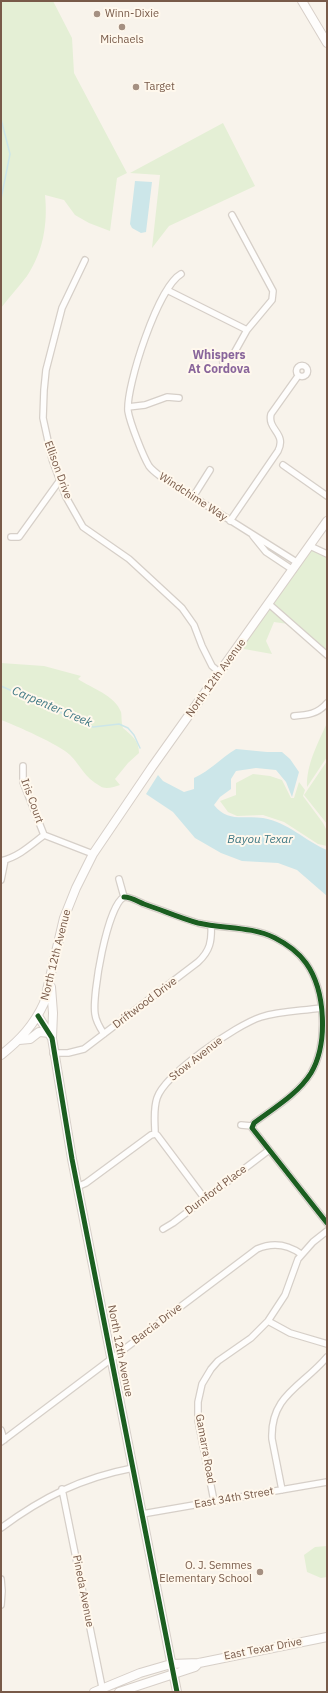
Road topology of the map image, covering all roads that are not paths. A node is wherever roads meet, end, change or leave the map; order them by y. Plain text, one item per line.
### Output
1 (302, 1) edge
2 (327, 43) edge
3 (232, 215) dead end
4 (85, 260) dead end
5 (181, 274) dead end
6 (167, 290) junction
7 (247, 330) junction
8 (223, 362) dead end
9 (298, 376) dead end
10 (179, 398) dead end
11 (128, 407) junction
12 (283, 465) dead end
13 (210, 470) dead end
14 (60, 480) junction
15 (327, 496) edge
16 (193, 497) junction
17 (230, 521) junction
18 (327, 522) edge
19 (253, 536) junction
20 (11, 537) dead end
21 (310, 546) junction
22 (327, 554) edge
23 (298, 563) junction
24 (293, 570) junction
25 (269, 604) junction
26 (327, 655) edge
27 (220, 674) junction
28 (327, 704) edge
29 (294, 716) dead end
30 (23, 766) dead end
31 (44, 835) junction
32 (93, 854) junction
33 (3, 861) edge
34 (119, 879) dead end
35 (1, 880) edge
36 (124, 897) junction
37 (212, 925) junction
38 (50, 981) junction
39 (322, 1008) junction
40 (38, 1016) junction
41 (104, 1034) junction
42 (51, 1036) junction
43 (20, 1040) junction
44 (53, 1053) junction
45 (1, 1055) edge
46 (240, 1125) dead end
47 (252, 1126) junction
48 (155, 1134) junction
49 (269, 1150) junction
50 (77, 1187) junction
51 (205, 1199) junction
52 (327, 1223) edge
53 (163, 1229) dead end
54 (327, 1231) edge
55 (301, 1254) junction
56 (268, 1321) junction
57 (327, 1344) edge
58 (327, 1357) edge
59 (111, 1359) junction
60 (1, 1430) edge
61 (2, 1441) edge
62 (133, 1468) junction
63 (327, 1482) edge
64 (62, 1489) junction
65 (282, 1490) junction
66 (214, 1501) junction
67 (142, 1514) junction
68 (1, 1528) edge
69 (1, 1579) edge
70 (1, 1605) edge
71 (327, 1637) edge
72 (199, 1663) junction
73 (171, 1664) junction
74 (174, 1674) junction
75 (99, 1691) edge
76 (119, 1692) edge
77 (177, 1692) edge

1 - 2 street
3 - 7 street
4 - 14 street, Ellison Drive
5 - 6 street, Windchime Way
6 - 7 street
6 - 11 street, Windchime Way
7 - 8 street
9 - 17 street
10 - 11 street
11 - 16 street, Windchime Way
12 - 15 street
13 - 16 street
14 - 20 street
14 - 27 street, Ellison Drive
16 - 17 street, Windchime Way
17 - 19 street, Windchime Way
18 - 21 street, North 12th Avenue
19 - 23 street, Windchime Way
19 - 24 street, Windchime Way
21 - 22 street
21 - 23 street, North 12th Avenue
23 - 24 street, North 12th Avenue
24 - 25 street, North 12th Avenue
25 - 26 street
25 - 27 street, North 12th Avenue
27 - 32 street, North 12th Avenue
28 - 29 street
30 - 31 street, Iris Court
31 - 32 street
31 - 33 street
32 - 38 street, North 12th Avenue
33 - 35 street
34 - 36 street
36 - 37 street
36 - 41 street
37 - 39 street
37 - 41 street, Driftwood Drive
38 - 40 street, North 12th Avenue
38 - 42 street, North 12th Avenue
39 - 47 street
39 - 48 street, Stow Avenue
40 - 42 street
40 - 43 street, North 12th Avenue
41 - 44 street, Driftwood Drive
42 - 43 street
42 - 44 street, North 12th Avenue
43 - 45 street
44 - 50 street, North 12th Avenue
46 - 47 street
47 - 49 street
48 - 50 street
48 - 51 street
49 - 51 street, Durnford Place
49 - 52 street
50 - 59 street, North 12th Avenue
51 - 53 street, Durnford Place
54 - 55 street, Gamarra Road
55 - 56 street, Gamarra Road
55 - 59 street, Barcia Drive
56 - 57 street
56 - 66 street, Gamarra Road
58 - 65 street
59 - 61 street, Barcia Drive
59 - 62 street, North 12th Avenue
60 - 61 street
62 - 64 street
62 - 67 street, North 12th Avenue
63 - 65 street, East 34th Street
64 - 68 street
64 - 75 street, Pineda Avenue
65 - 66 street, East 34th Street
66 - 67 street, East 34th Street
67 - 73 street, North 12th Avenue
69 - 70 street
71 - 72 street, East Texar Drive
72 - 73 street
72 - 74 street
73 - 74 street, North 12th Avenue
73 - 75 street
74 - 76 street
74 - 77 street, North 12th Avenue

